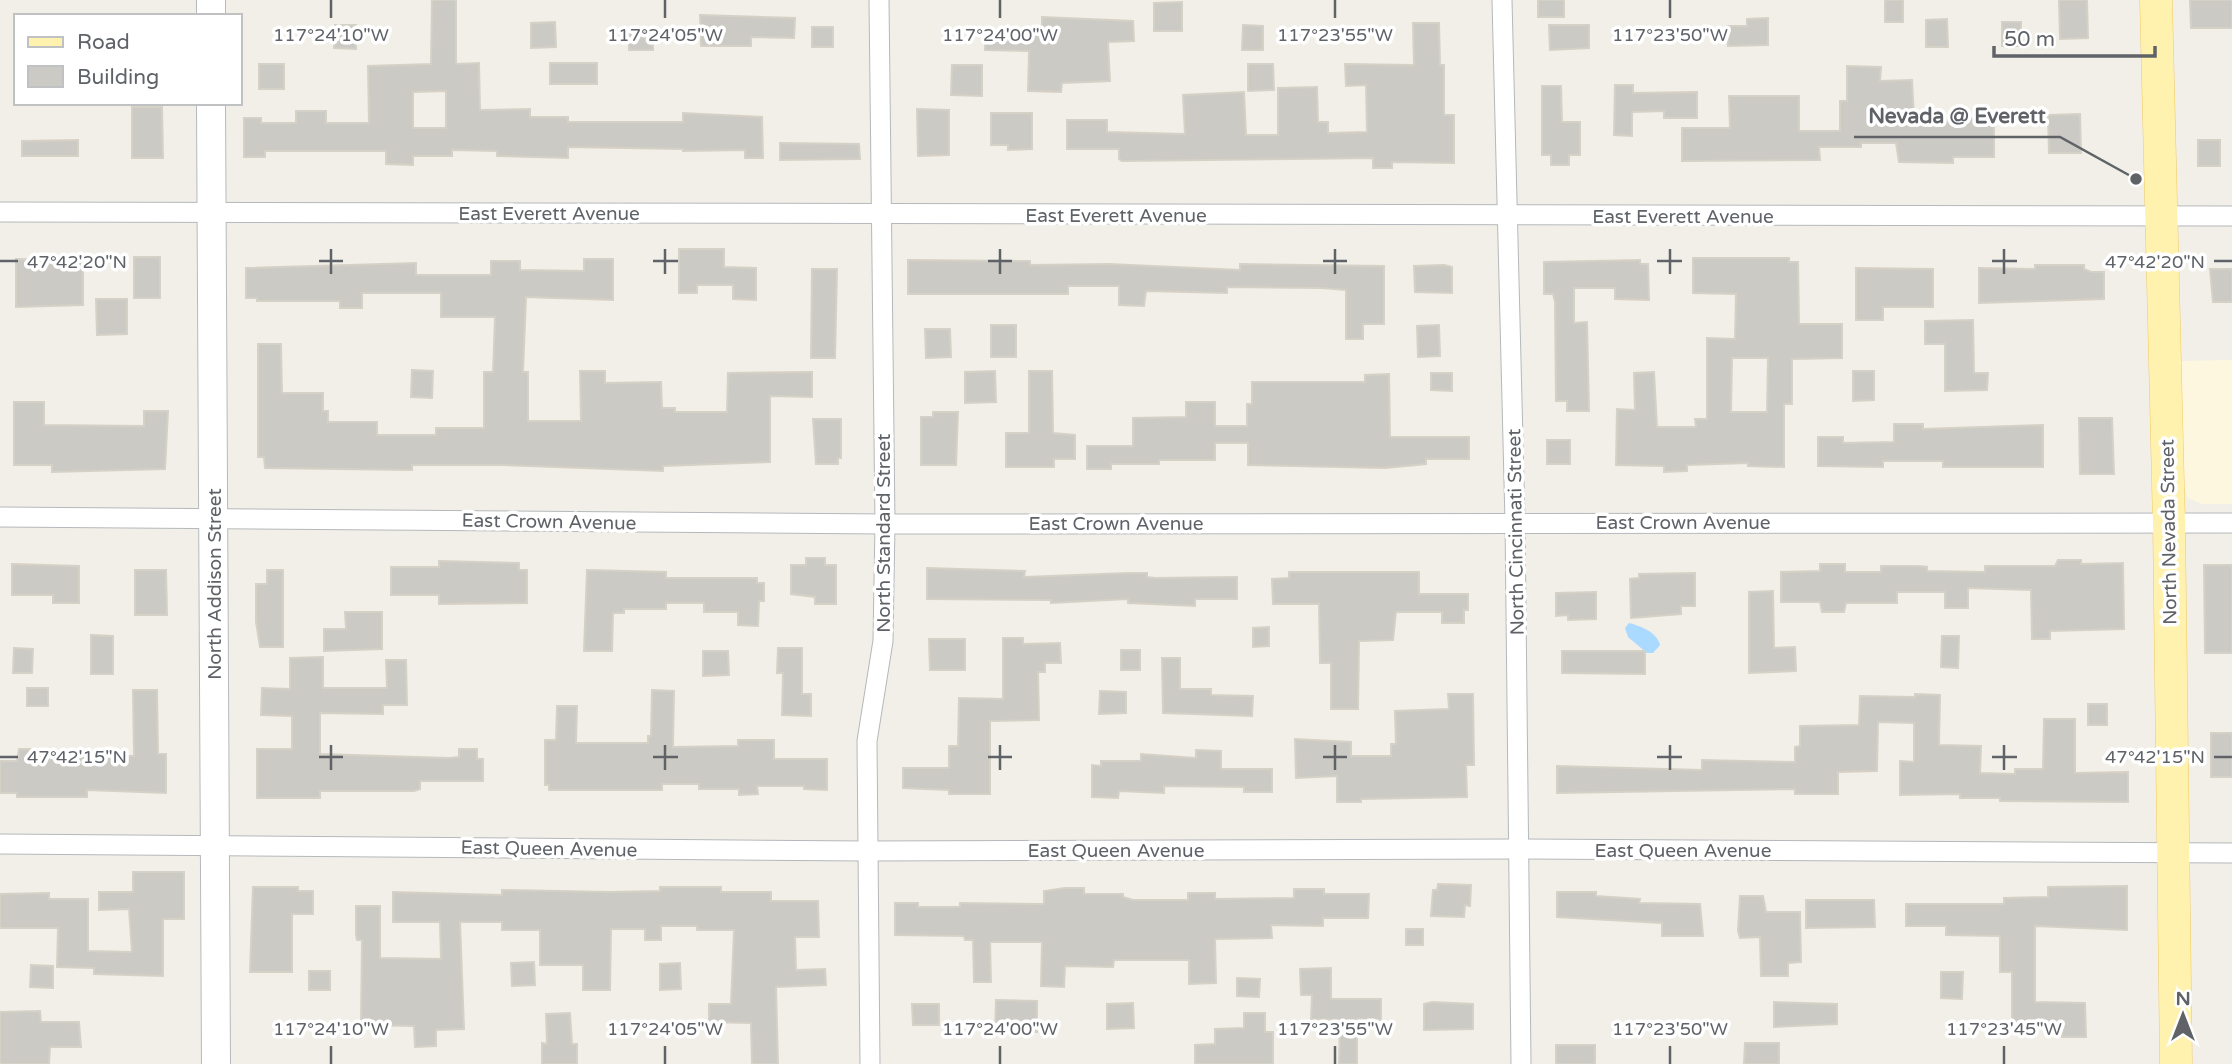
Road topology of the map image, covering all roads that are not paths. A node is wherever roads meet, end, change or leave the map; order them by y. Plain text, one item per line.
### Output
1 (879, 0) edge
2 (1502, 0) edge
3 (2157, 0) edge
4 (211, 105) edge
5 (0, 212) edge
6 (212, 212) junction
7 (881, 214) junction
8 (1509, 216) junction
9 (2162, 216) junction
10 (2232, 216) edge
11 (0, 517) edge
12 (214, 517) junction
13 (1515, 521) junction
14 (2169, 523) junction
15 (2232, 523) edge
16 (885, 524) junction
17 (0, 844) edge
18 (215, 844) junction
19 (1519, 849) junction
20 (867, 851) junction
21 (2173, 853) junction
22 (2232, 853) edge
23 (216, 1064) edge
24 (870, 1064) edge
25 (1521, 1064) edge
26 (2176, 1064) edge

1 - 7 street, North Standard Street
2 - 8 street, North Cincinnati Street
3 - 9 main road, North Nevada Street
4 - 6 street, North Addison Street
5 - 6 street, East Everett Avenue
6 - 7 street, East Everett Avenue
6 - 12 street, North Addison Street
7 - 8 street, East Everett Avenue
7 - 16 street, North Standard Street
8 - 9 street, East Everett Avenue
8 - 13 street, North Cincinnati Street
9 - 10 street, East Everett Avenue
9 - 14 main road, North Nevada Street
11 - 12 street, East Crown Avenue
12 - 16 street, East Crown Avenue
12 - 18 street, North Addison Street
13 - 14 street, East Crown Avenue
13 - 16 street, East Crown Avenue
13 - 19 street, North Cincinnati Street
14 - 15 street, East Crown Avenue
14 - 21 main road, North Nevada Street
16 - 20 street, North Standard Street
17 - 18 street, East Queen Avenue
18 - 20 street, East Queen Avenue
18 - 23 street, North Addison Street
19 - 20 street, East Queen Avenue
19 - 21 street, East Queen Avenue
19 - 25 street, North Cincinnati Street
20 - 24 street, North Standard Street
21 - 22 street, East Queen Avenue
21 - 26 main road, North Nevada Street

